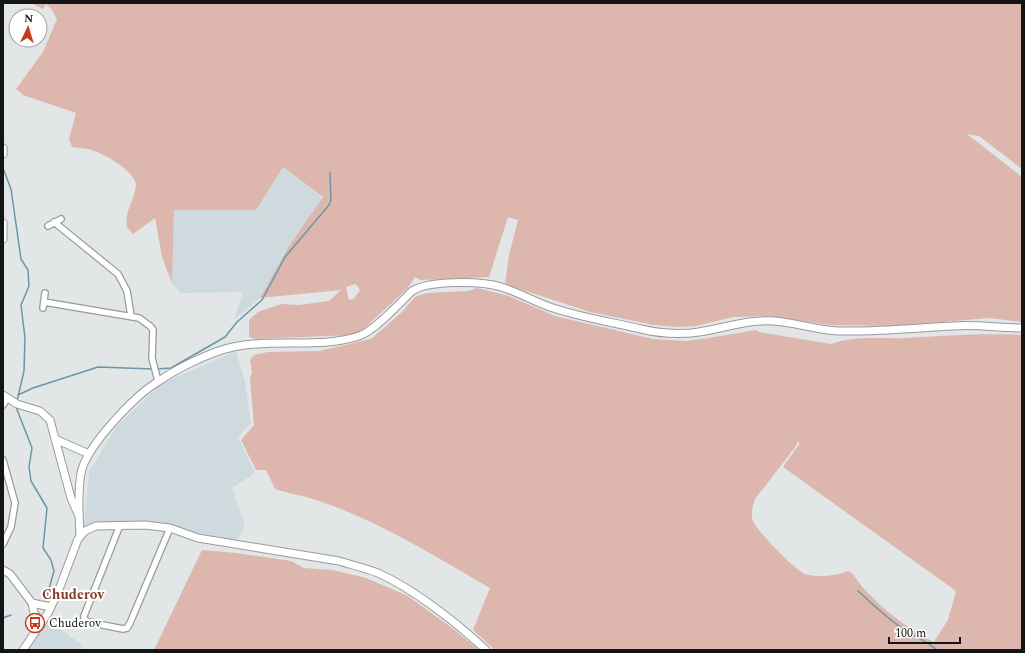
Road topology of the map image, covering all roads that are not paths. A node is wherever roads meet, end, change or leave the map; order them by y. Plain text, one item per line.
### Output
1 (3, 148) edge
2 (3, 154) edge
3 (61, 219) dead end
4 (54, 222) junction
5 (3, 223) edge
6 (48, 226) dead end
7 (3, 239) edge
8 (45, 293) dead end
9 (131, 316) junction
10 (1022, 328) edge
11 (158, 381) junction
12 (10, 400) edge
13 (3, 405) edge
14 (55, 439) junction
15 (89, 454) junction
16 (3, 460) edge
17 (10, 485) junction
18 (3, 488) edge
19 (78, 514) junction
20 (120, 525) junction
21 (170, 528) junction
22 (80, 535) junction
23 (3, 544) edge
24 (3, 570) edge
25 (39, 607) junction
26 (42, 623) junction
27 (23, 650) edge
28 (486, 650) edge

1 - 2 street
3 - 4 street
4 - 6 street
4 - 9 street
5 - 7 street
8 - 9 street
9 - 11 street
10 - 11 street
11 - 15 street
12 - 13 street
12 - 14 street
14 - 15 street
14 - 19 street
15 - 19 street
16 - 17 street
17 - 18 street
17 - 23 street
19 - 22 street
20 - 21 street
20 - 21 street
20 - 22 street
21 - 28 street
22 - 25 street
24 - 25 street
25 - 26 street
25 - 26 street
26 - 27 street

